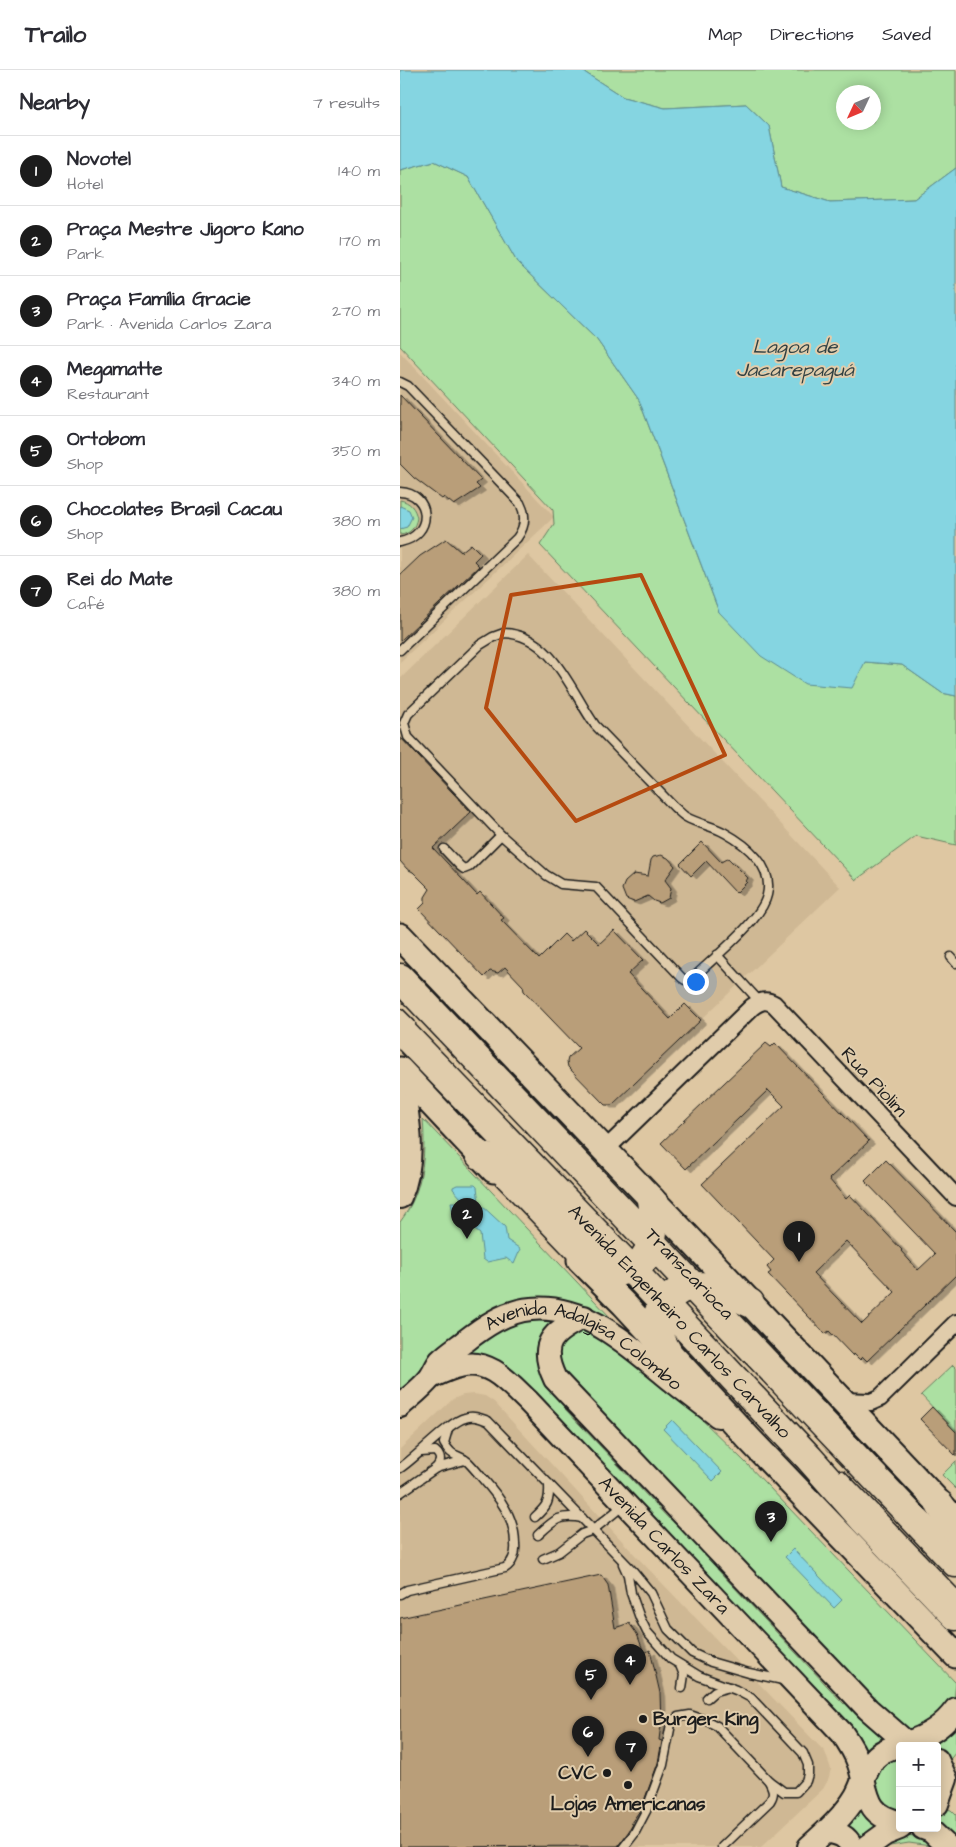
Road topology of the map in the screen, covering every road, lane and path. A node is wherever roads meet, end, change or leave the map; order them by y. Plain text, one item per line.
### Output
1 (400, 382) edge
2 (400, 492) edge
3 (400, 542) edge
4 (400, 650) edge
5 (501, 835) junction
6 (444, 849) dead end
7 (400, 936) edge
8 (717, 955) junction
9 (400, 978) edge
10 (760, 1002) junction
11 (400, 1013) edge
12 (404, 1032) edge
13 (400, 1070) edge
14 (605, 1150) junction
15 (405, 1153) edge
16 (480, 1155) junction
17 (400, 1197) edge
18 (956, 1197) edge
19 (652, 1200) junction
20 (643, 1257) junction
21 (678, 1294) junction
22 (750, 1303) junction
23 (584, 1318) junction
24 (956, 1323) edge
25 (668, 1351) junction
26 (431, 1377) junction
27 (842, 1401) junction
28 (400, 1406) edge
29 (448, 1429) junction
30 (751, 1441) junction
31 (421, 1452) junction
32 (465, 1460) junction
33 (400, 1468) edge
34 (436, 1468) junction
35 (836, 1468) dead end
36 (549, 1484) junction
37 (400, 1493) edge
38 (625, 1504) junction
39 (948, 1513) edge
40 (535, 1517) dead end
41 (582, 1518) junction
42 (863, 1519) junction
43 (593, 1530) junction
44 (956, 1530) edge
45 (538, 1535) dead end
46 (620, 1558) junction
47 (543, 1559) dead end
48 (947, 1562) edge
49 (400, 1594) edge
50 (956, 1594) edge
51 (956, 1616) edge
52 (956, 1631) edge
53 (956, 1655) edge
54 (680, 1665) junction
55 (792, 1681) junction
56 (730, 1687) junction
57 (682, 1688) dead end
58 (708, 1698) dead end
59 (956, 1709) edge
60 (909, 1742) edge
61 (916, 1742) edge
62 (896, 1748) edge
63 (949, 1774) edge
64 (864, 1780) junction
65 (769, 1781) junction
66 (941, 1794) edge
67 (896, 1822) edge
68 (896, 1830) edge
69 (827, 1831) junction
70 (932, 1832) edge
71 (624, 1847) edge
72 (722, 1847) edge
73 (809, 1847) edge
74 (852, 1847) edge
75 (867, 1847) edge
76 (948, 1847) edge

1 - 4 lane
2 - 3 lane
5 - 6 lane
5 - 8 lane
5 - 8 lane
7 - 14 main road
8 - 10 lane
9 - 20 highway, Avenida Engenheiro Carlos Carvalho
10 - 14 street
10 - 18 street, Rua Piolim
11 - 12 lane
12 - 20 highway, Avenida Engenheiro Carlos Carvalho
13 - 15 street
13 - 16 main road, Avenida Engenheiro Carlos Carvalho
14 - 19 main road
15 - 17 street
16 - 20 highway
16 - 25 main road, Avenida Engenheiro Carlos Carvalho
19 - 20 highway
19 - 22 main road
20 - 21 highway, Avenida Engenheiro Carlos Carvalho
21 - 22 highway
21 - 25 highway
21 - 42 highway, Avenida Engenheiro Carlos Carvalho
21 - 48 highway, Avenida Engenheiro Carlos Carvalho
22 - 27 main road
23 - 26 street, Avenida Adalgisa Colombo
23 - 30 street, Avenida Adalgisa Colombo
23 - 60 street, Avenida Carlos Zara
24 - 27 street
25 - 30 main road, Avenida Engenheiro Carlos Carvalho
26 - 28 street, Avenida Adalgisa Colombo
26 - 38 street, Avenida Carlos Zara
27 - 39 main road
29 - 31 lane
29 - 32 lane
29 - 36 lane
30 - 53 main road, Avenida Engenheiro Carlos Carvalho
31 - 33 lane
31 - 34 lane
32 - 34 lane
32 - 49 lane
34 - 37 lane
35 - 50 lane
36 - 40 lane
36 - 41 lane
38 - 43 lane
38 - 55 street, Avenida Carlos Zara
39 - 44 highway
41 - 43 lane
41 - 45 lane
42 - 51 highway, Avenida Engenheiro Carlos Carvalho
42 - 52 highway
43 - 46 lane
43 - 47 lane
46 - 54 lane
46 - 55 lane
54 - 56 lane
54 - 57 lane
55 - 64 street, Avenida Carlos Zara
56 - 58 lane
56 - 65 lane
59 - 61 street
62 - 64 street
63 - 66 street
64 - 67 street, Avenida Carlos Zara
64 - 69 street
65 - 71 lane
65 - 72 lane
68 - 75 street
69 - 73 street
69 - 74 street
70 - 76 street

